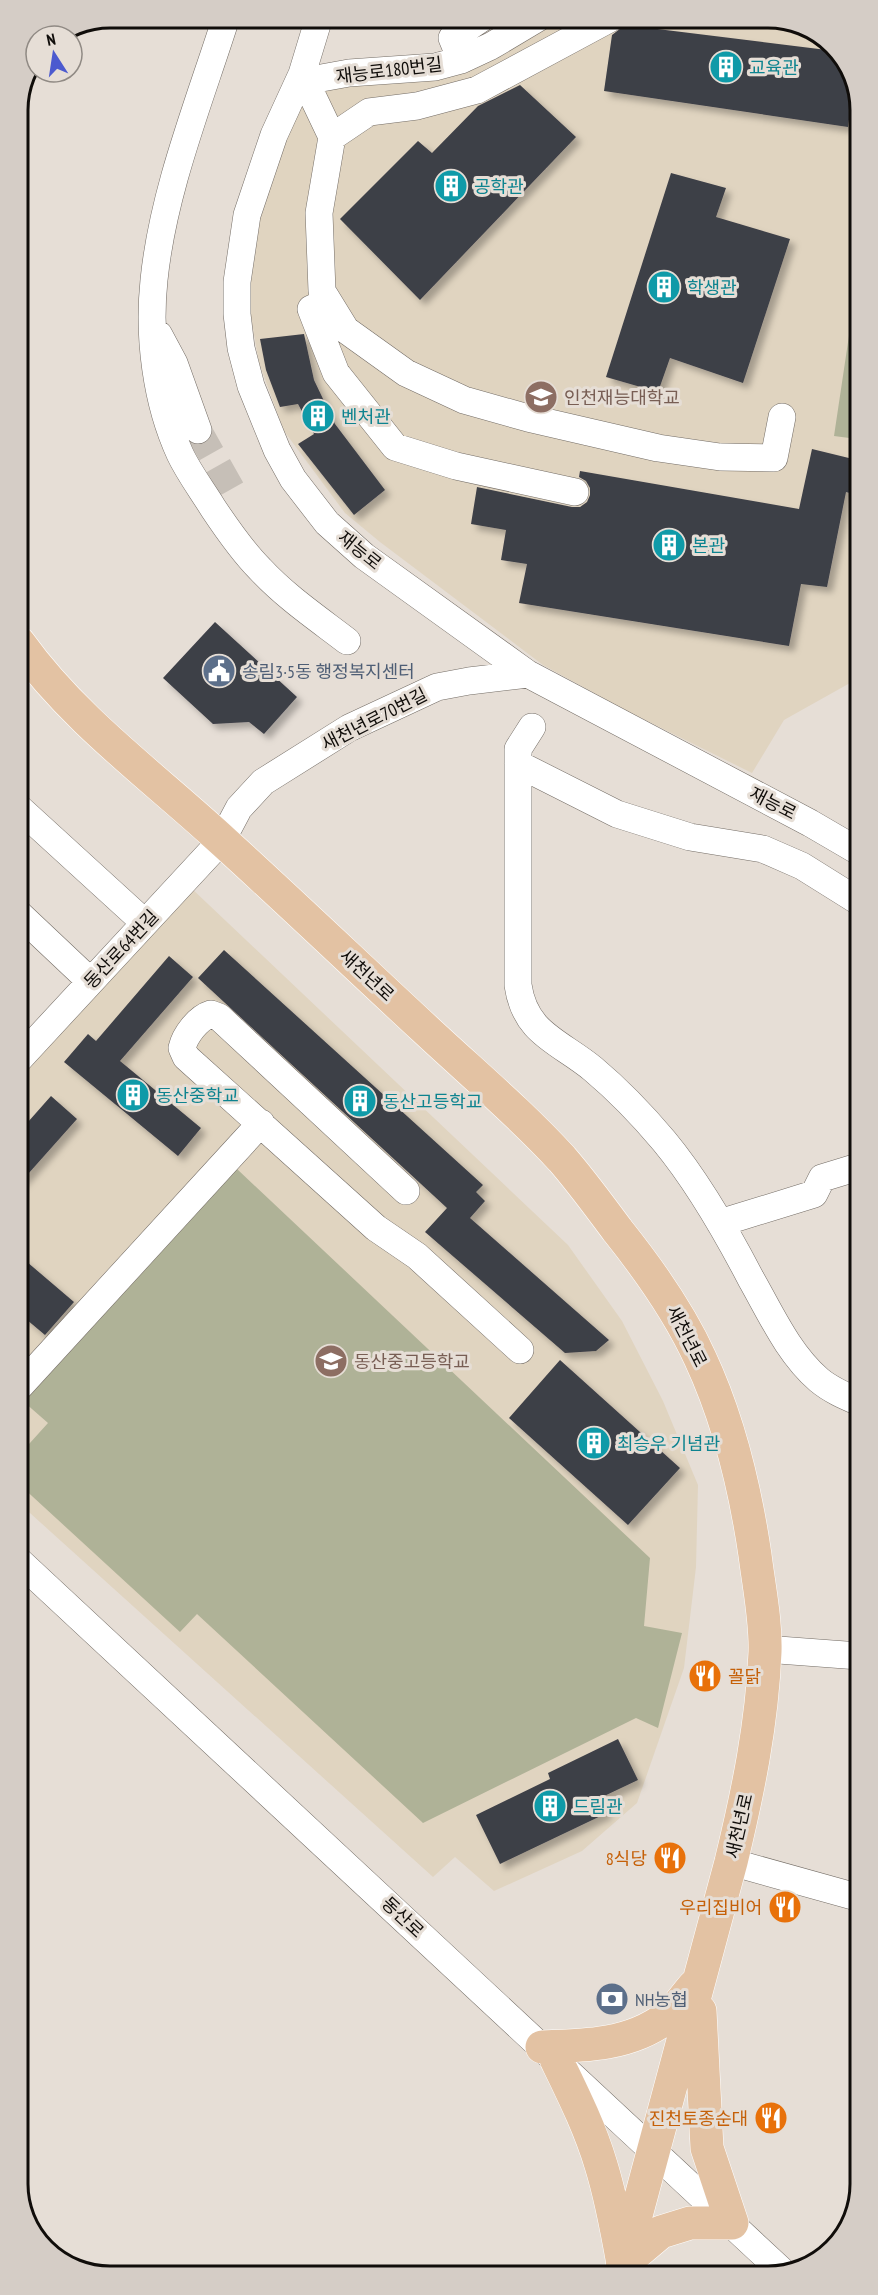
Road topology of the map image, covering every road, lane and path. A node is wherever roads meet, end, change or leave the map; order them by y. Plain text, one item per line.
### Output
1 (223, 29) edge
2 (316, 29) edge
3 (466, 29) edge
4 (520, 29) edge
5 (591, 29) edge
6 (460, 60) junction
7 (302, 74) junction
8 (332, 136) junction
9 (328, 301) junction
10 (153, 324) junction
11 (782, 417) dead end
12 (198, 430) tunnel mouth
13 (575, 492) dead end
14 (347, 641) dead end
15 (29, 656) edge
16 (528, 675) junction
17 (532, 727) dead end
18 (518, 764) junction
19 (29, 817) edge
20 (222, 840) junction
21 (850, 846) edge
22 (850, 896) edge
23 (29, 923) edge
24 (145, 923) junction
25 (90, 981) junction
26 (29, 1038) edge
27 (261, 1123) junction
28 (850, 1169) edge
29 (406, 1191) dead end
30 (720, 1223) junction
31 (520, 1350) dead end
32 (29, 1376) edge
33 (850, 1398) edge
34 (29, 1570) edge
35 (765, 1649) junction
36 (850, 1655) edge
37 (731, 1862) junction
38 (850, 1895) edge
39 (699, 1980) junction
40 (549, 2053) junction
41 (652, 2149) junction
42 (732, 2223) junction
43 (776, 2265) edge
44 (621, 2266) edge
45 (622, 2266) edge
46 (624, 2266) edge

1 - 10 street
2 - 7 street, 재능로
3 - 6 street
4 - 6 street, 재능로180번길
5 - 8 street
6 - 7 street, 재능로180번길
7 - 8 street
7 - 16 street, 재능로
8 - 9 street
9 - 11 street
9 - 13 street
10 - 12 street
10 - 14 street
15 - 20 main road, 새천년로
16 - 20 street, 새천년로70번길
16 - 21 street, 재능로
17 - 18 street
18 - 22 street
18 - 30 street
19 - 24 street
20 - 24 street, 동산로64번길
20 - 35 main road, 새천년로
23 - 25 street
24 - 25 street, 동산로64번길
25 - 26 street, 동산로64번길
27 - 29 street
27 - 31 street
27 - 32 street
28 - 30 street
30 - 33 street
34 - 40 street, 동산로
35 - 36 street
35 - 37 main road, 새천년로
37 - 38 street
37 - 39 main road, 새천년로
39 - 40 main road
39 - 41 main road, 새천년로
39 - 42 main road
40 - 41 street, 동산로
40 - 44 main road
41 - 42 street, 동산로
41 - 45 main road, 새천년로
42 - 43 street, 동산로
42 - 46 main road

